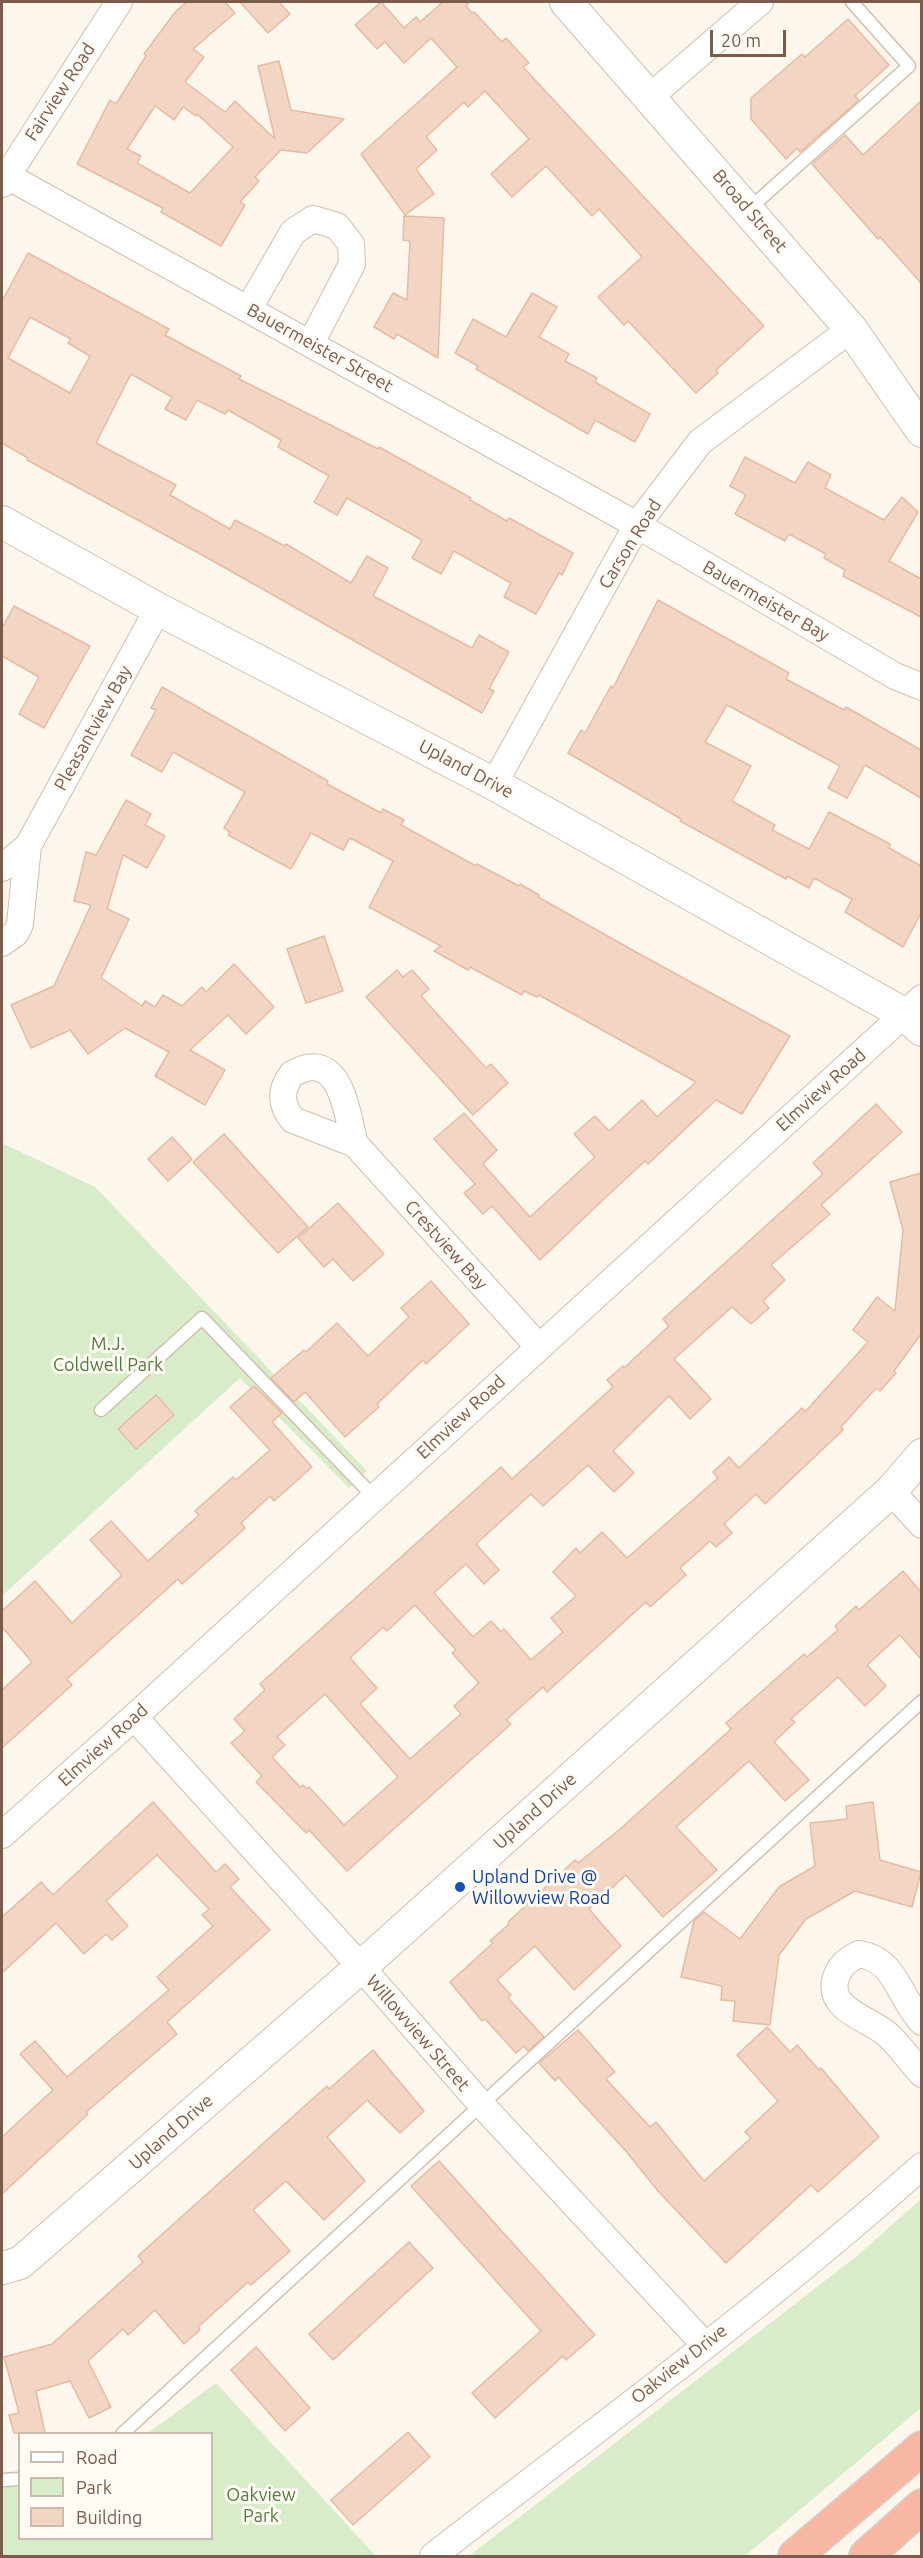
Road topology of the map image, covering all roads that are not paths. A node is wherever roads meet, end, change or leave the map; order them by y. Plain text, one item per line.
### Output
1 (119, 2) edge
2 (566, 2) edge
3 (760, 2) edge
4 (852, 2) edge
5 (651, 96) junction
6 (3, 178) edge
7 (749, 209) junction
8 (249, 308) junction
9 (851, 329) junction
10 (311, 343) junction
11 (921, 431) edge
12 (2, 522) edge
13 (637, 525) junction
14 (158, 609) junction
15 (921, 669) edge
16 (895, 676) junction
17 (921, 687) edge
18 (494, 784) junction
19 (28, 846) junction
20 (2, 868) edge
21 (2, 943) edge
22 (916, 1014) edge
23 (355, 1144) dead end
24 (538, 1346) junction
25 (101, 1410) dead end
26 (921, 1455) edge
27 (891, 1491) junction
28 (374, 1497) junction
29 (921, 1525) edge
30 (921, 1701) edge
31 (134, 1718) junction
32 (2, 1835) edge
33 (361, 1967) junction
34 (921, 2022) edge
35 (921, 2074) edge
36 (481, 2104) junction
37 (921, 2166) edge
38 (2, 2268) edge
39 (705, 2345) junction
40 (123, 2432) edge
41 (921, 2448) edge
42 (18, 2479) edge
43 (2, 2480) edge
44 (921, 2505) edge
45 (433, 2556) edge
46 (795, 2556) edge
47 (866, 2556) edge

1 - 6 street, Fairview Road
2 - 5 street, Broad Street
3 - 5 street
4 - 7 lane
5 - 7 street, Broad Street
6 - 8 street, Bauermeister Street
7 - 9 street, Broad Street
8 - 10 street, Bauermeister Street
8 - 10 street
9 - 11 street, Broad Street
9 - 13 street, Carson Road
10 - 13 street, Bauermeister Street
12 - 14 street, Upland Drive
13 - 16 street, Bauermeister Bay
13 - 18 street, Carson Road
14 - 18 street, Upland Drive
14 - 19 street, Pleasantview Bay
15 - 16 street
16 - 17 street, Bauermeister Bay
18 - 22 street, Upland Drive
19 - 20 street, Pleasantview Bay
19 - 21 street, Pleasantview Bay
22 - 24 street, Elmview Road
23 - 24 street, Crestview Bay
24 - 28 street, Elmview Road
25 - 28 lane
26 - 27 street, Upland Drive
27 - 29 street
27 - 33 street, Upland Drive
28 - 31 street, Elmview Road
30 - 36 lane
31 - 32 street, Elmview Road
31 - 33 street, Willowview Street
33 - 36 street, Willowview Street
33 - 38 street, Upland Drive
34 - 35 street
36 - 39 street, Willowview Street
36 - 40 lane
37 - 39 street, Oakview Drive
39 - 45 street, Oakview Drive
41 - 46 highway
42 - 43 lane
44 - 47 highway

